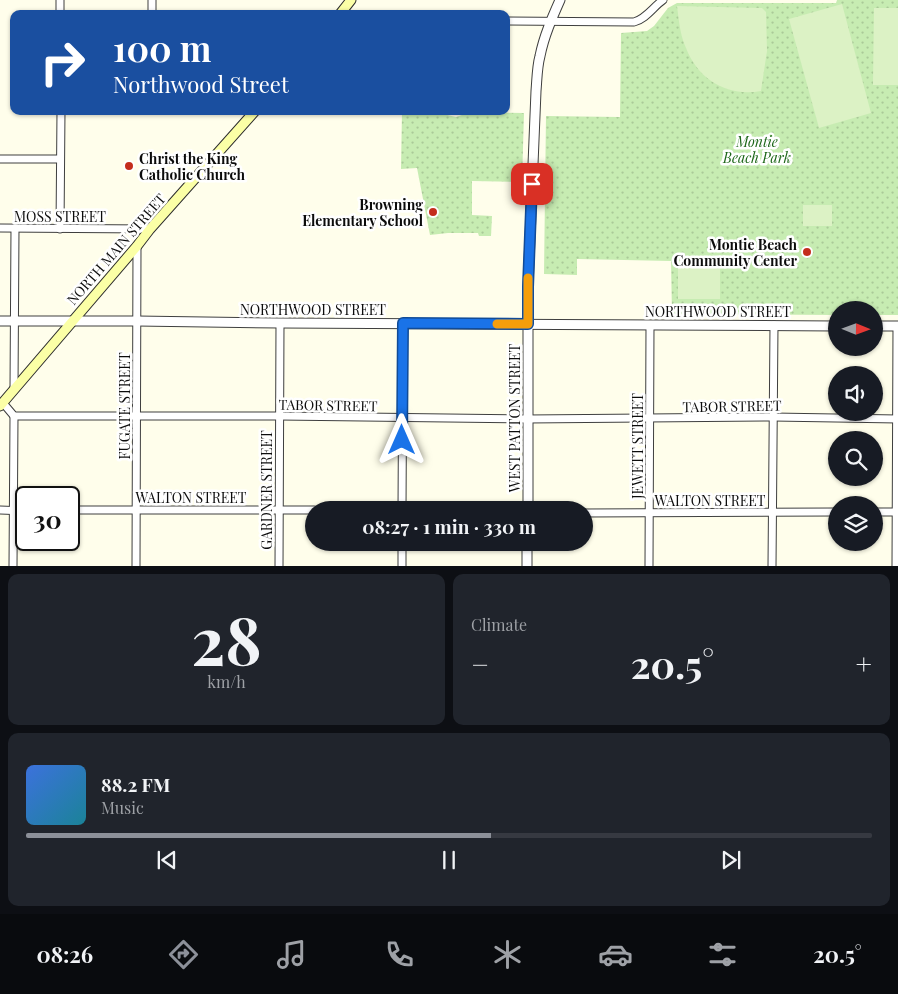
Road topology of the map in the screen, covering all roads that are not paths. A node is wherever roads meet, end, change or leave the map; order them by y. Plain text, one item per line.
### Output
1 (351, 0) edge
2 (560, 0) edge
3 (663, 0) edge
4 (343, 10) edge
5 (510, 21) edge
6 (550, 21) junction
7 (60, 115) edge
8 (251, 115) edge
9 (0, 158) edge
10 (60, 159) junction
11 (0, 228) edge
12 (14, 228) junction
13 (60, 229) junction
14 (150, 230) junction
15 (137, 246) junction
16 (0, 321) edge
17 (14, 321) junction
18 (72, 321) junction
19 (137, 321) junction
20 (280, 323) junction
21 (403, 323) junction
22 (528, 324) junction
23 (650, 325) junction
24 (774, 325) junction
25 (828, 326) edge
26 (883, 326) edge
27 (897, 326) edge
28 (14, 389) junction
29 (1, 404) edge
30 (14, 416) junction
31 (137, 416) junction
32 (279, 416) junction
33 (773, 417) junction
34 (402, 418) junction
35 (527, 419) junction
36 (650, 419) junction
37 (897, 419) edge
38 (402, 501) edge
39 (528, 501) edge
40 (279, 509) junction
41 (0, 510) edge
42 (80, 510) edge
43 (136, 510) junction
44 (305, 510) edge
45 (13, 511) junction
46 (828, 512) edge
47 (883, 512) edge
48 (897, 512) edge
49 (593, 513) edge
50 (649, 513) junction
51 (773, 513) junction
52 (402, 551) edge
53 (527, 551) edge
54 (13, 566) edge
55 (136, 566) edge
56 (278, 566) edge
57 (402, 566) edge
58 (527, 566) edge
59 (649, 566) edge
60 (772, 566) edge
61 (896, 566) edge

1 - 4 main road
2 - 6 street, WEST PATTON STREET
3 - 6 street
5 - 6 street
6 - 22 street, WEST PATTON STREET
7 - 10 street
8 - 14 main road, NORTH MAIN STREET
9 - 10 street
10 - 13 street
11 - 12 street, MOSS STREET
12 - 13 street, MOSS STREET
12 - 17 street
13 - 14 street, MOSS STREET
14 - 15 main road, NORTH MAIN STREET
15 - 18 main road, NORTH MAIN STREET
15 - 19 street, FUGATE STREET
16 - 17 street, NORTHWOOD STREET
17 - 18 street, NORTHWOOD STREET
17 - 28 street
18 - 19 street, NORTHWOOD STREET
18 - 28 main road, NORTH MAIN STREET
19 - 20 street, NORTHWOOD STREET
19 - 31 street, FUGATE STREET
20 - 21 street, NORTHWOOD STREET
20 - 32 street, GARDNER STREET
21 - 22 street, NORTHWOOD STREET
21 - 34 street
22 - 23 street, NORTHWOOD STREET
22 - 35 street, WEST PATTON STREET
23 - 24 street, NORTHWOOD STREET
23 - 36 street, JEWETT STREET
24 - 25 street, NORTHWOOD STREET
24 - 33 street
26 - 27 street
27 - 37 street
28 - 29 main road, NORTH MAIN STREET
29 - 30 street
30 - 31 street, TABOR STREET
30 - 45 street
31 - 32 street, TABOR STREET
31 - 43 street, FUGATE STREET
32 - 34 street, TABOR STREET
32 - 40 street, GARDNER STREET
33 - 36 street, TABOR STREET
33 - 37 street, TABOR STREET
33 - 51 street
34 - 35 street, TABOR STREET
34 - 38 street
35 - 36 street, TABOR STREET
35 - 39 street, WEST PATTON STREET
36 - 50 street, JEWETT STREET
37 - 48 street
40 - 43 street, WALTON STREET
40 - 44 street, WALTON STREET
40 - 56 street, GARDNER STREET
41 - 45 street
42 - 43 street, WALTON STREET
43 - 55 street, FUGATE STREET
45 - 54 street
46 - 51 street, WALTON STREET
47 - 48 street
48 - 61 street
49 - 50 street, WALTON STREET
50 - 51 street, WALTON STREET
50 - 59 street, JEWETT STREET
51 - 60 street
52 - 57 street
53 - 58 street

